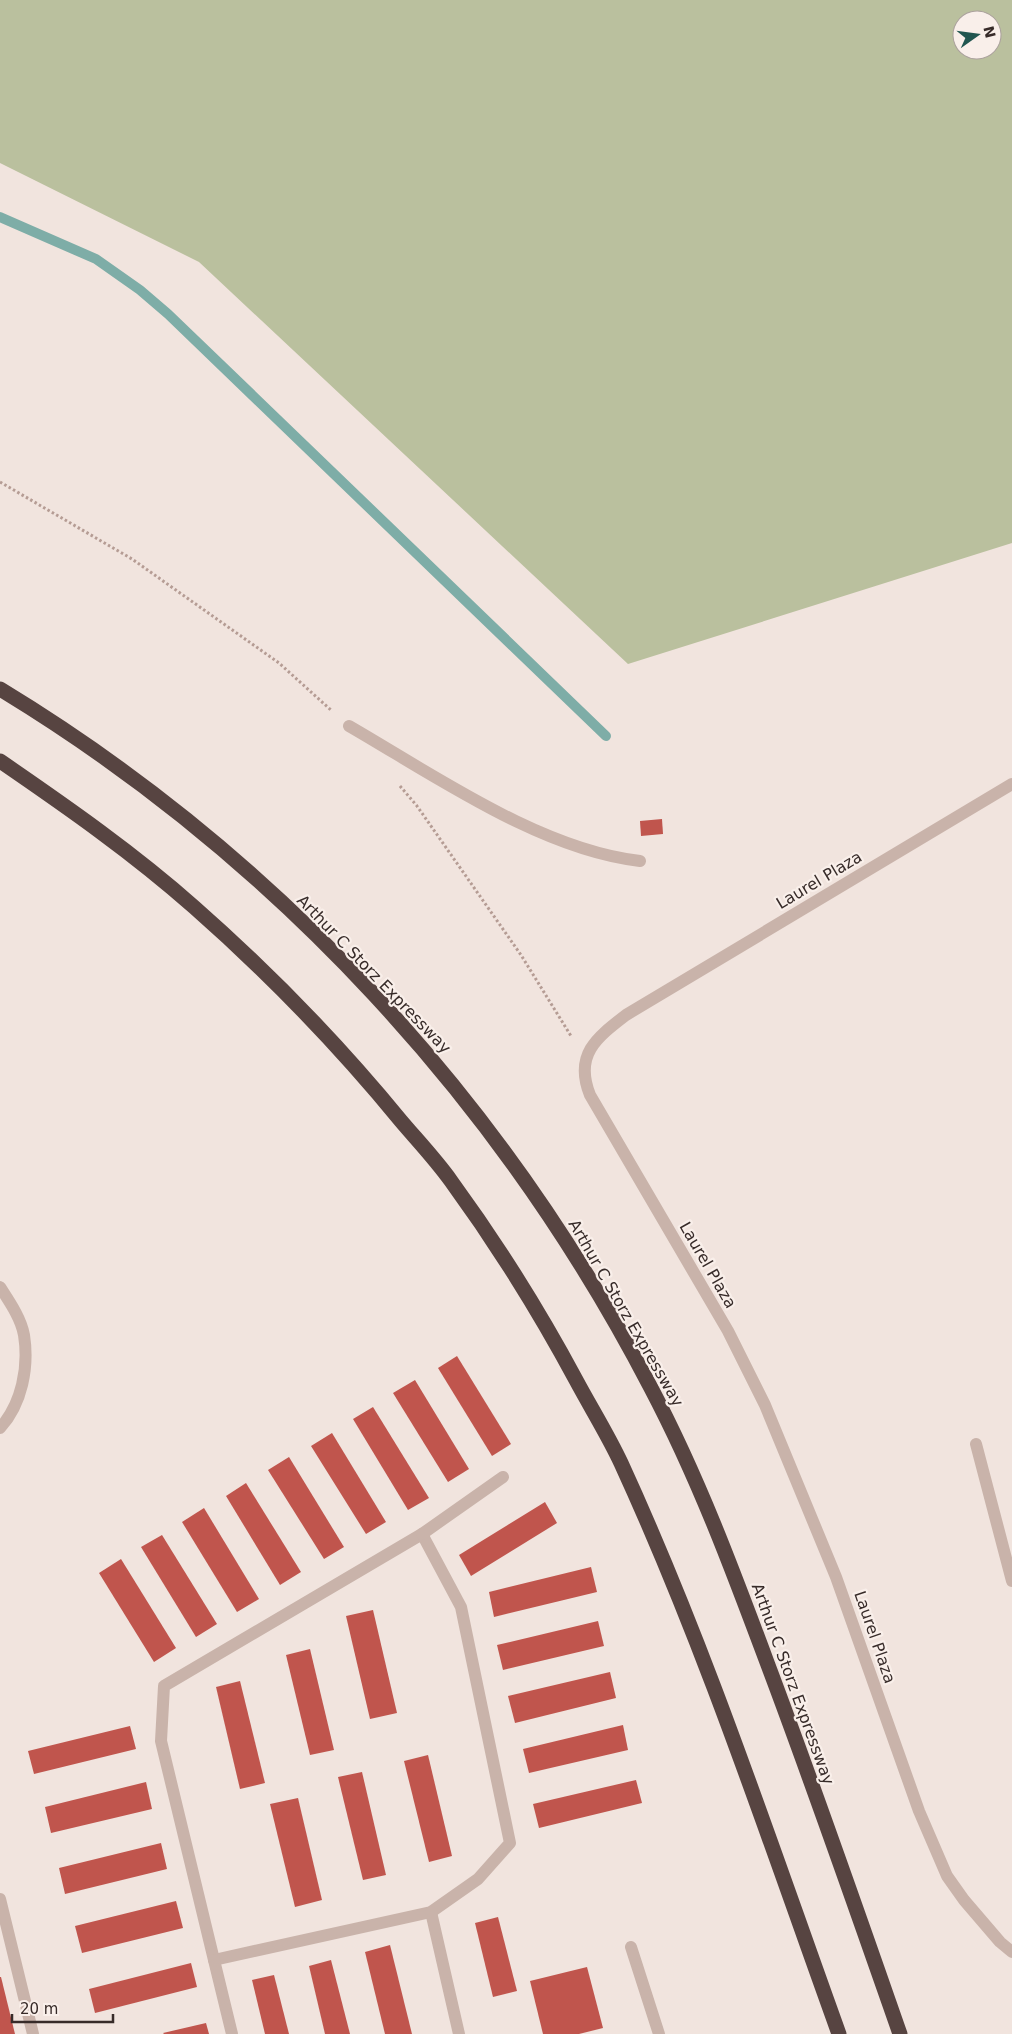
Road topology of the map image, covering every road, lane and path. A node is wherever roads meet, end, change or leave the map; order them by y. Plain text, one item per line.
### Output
1 (0, 482) edge
2 (0, 689) edge
3 (349, 726) joint
4 (0, 761) edge
5 (398, 784) dead end
6 (1012, 784) edge
7 (640, 861) dead end
8 (558, 1015) dead end
9 (0, 1286) edge
10 (0, 1428) edge
11 (976, 1444) dead end
12 (503, 1477) dead end
13 (422, 1534) junction
14 (1012, 1581) edge
15 (0, 1899) edge
16 (431, 1912) junction
17 (631, 1947) dead end
18 (1012, 1952) edge
19 (214, 1960) junction
20 (33, 2034) edge
21 (232, 2034) edge
22 (459, 2034) edge
23 (659, 2034) edge
24 (839, 2034) edge
25 (900, 2034) edge

1 - 3 path
2 - 25 highway, Arthur C Storz Expressway
3 - 7 street
4 - 24 highway
5 - 8 path
6 - 18 street, Laurel Plaza
9 - 10 street
11 - 14 street
12 - 13 street
13 - 16 street
13 - 19 street
15 - 20 street
16 - 19 street
16 - 22 street
17 - 23 street
19 - 21 street

